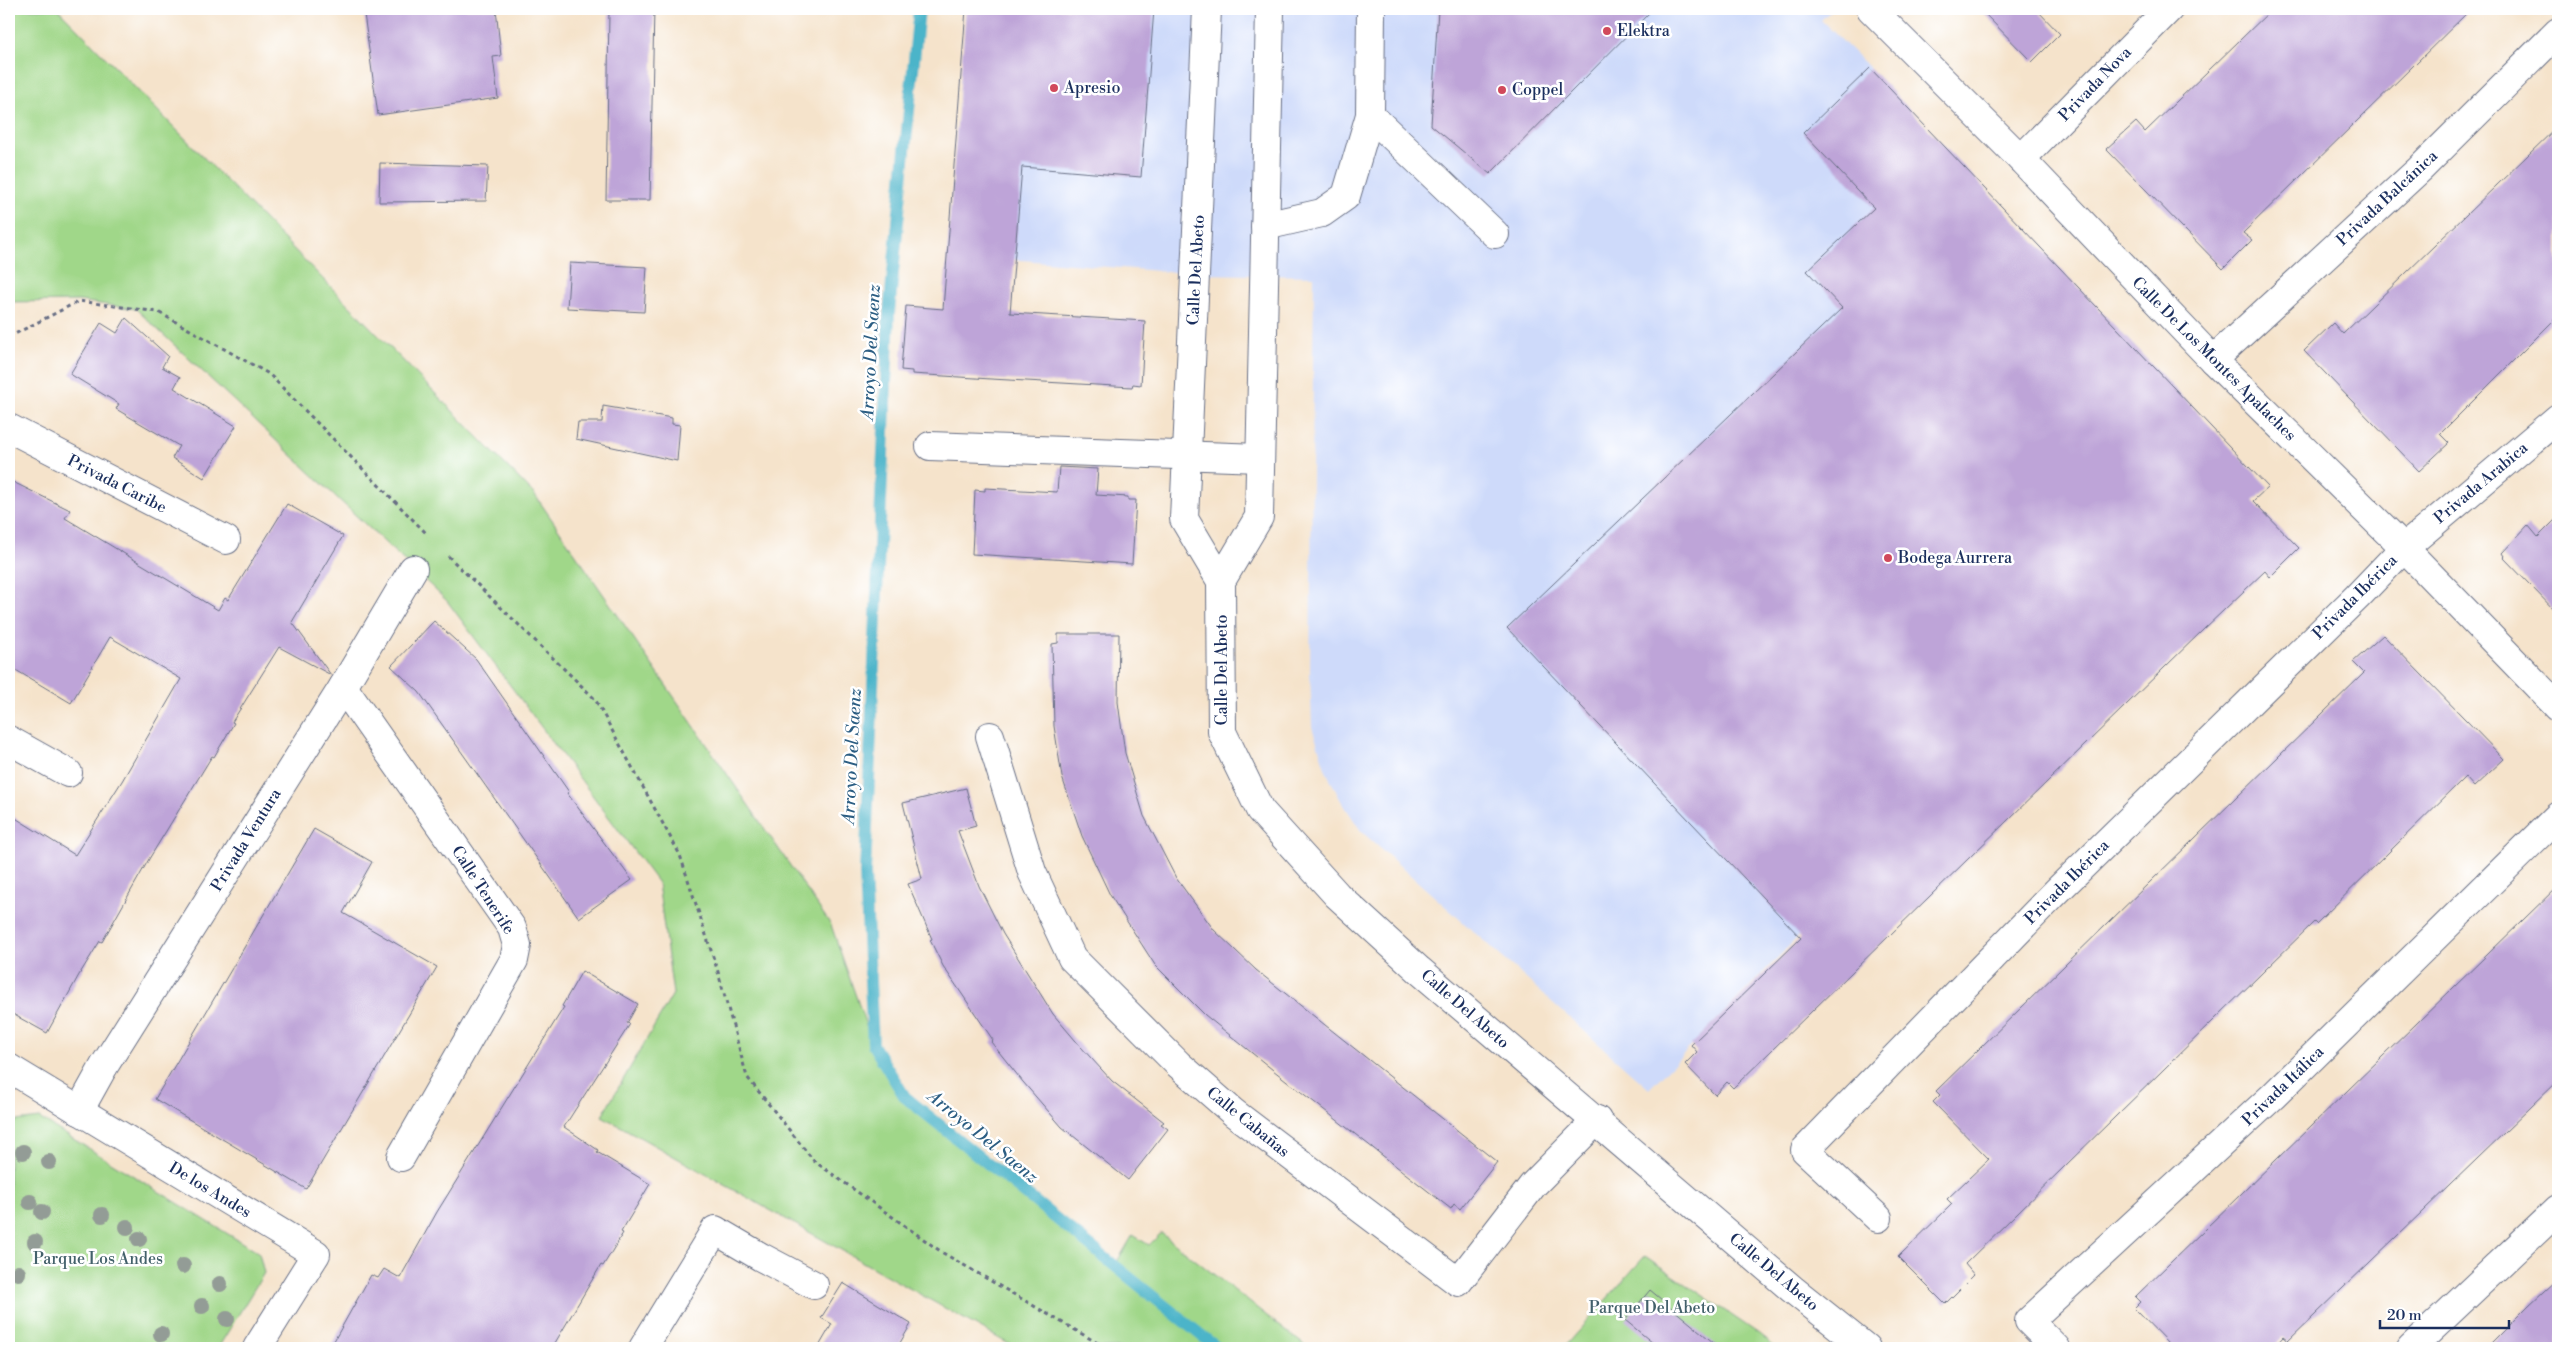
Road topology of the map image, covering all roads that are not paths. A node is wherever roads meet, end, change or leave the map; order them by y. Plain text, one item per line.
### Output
1 (1207, 9) edge
2 (1270, 9) edge
3 (1371, 9) edge
4 (1871, 9) edge
5 (2169, 9) edge
6 (2558, 32) edge
7 (1370, 115) junction
8 (2021, 159) junction
9 (1265, 226) junction
10 (1495, 234) dead end
11 (2213, 360) junction
12 (2558, 418) edge
13 (9, 428) edge
14 (930, 446) dead end
15 (1187, 456) junction
16 (1260, 458) junction
17 (226, 540) dead end
18 (2404, 548) junction
19 (413, 569) road end
20 (1221, 581) junction
21 (342, 687) junction
22 (2558, 707) edge
23 (990, 736) dead end
24 (9, 740) edge
25 (68, 773) dead end
26 (2558, 816) edge
27 (9, 1068) edge
28 (79, 1110) junction
29 (1597, 1120) junction
30 (401, 1156) dead end
31 (2558, 1209) edge
32 (1878, 1218) dead end
33 (814, 1285) dead end
34 (257, 1348) edge
35 (643, 1348) edge
36 (1866, 1348) edge
37 (2056, 1348) edge
38 (2411, 1348) edge

1 - 15 street, Calle Del Abeto
2 - 9 street
3 - 7 street
4 - 8 street, Calle De Los Montes Apalaches
5 - 8 street, Privada Nova
6 - 11 street, Privada Balcánica
7 - 9 street
7 - 10 street
8 - 11 street, Calle De Los Montes Apalaches
9 - 16 street
11 - 18 street, Calle De Los Montes Apalaches
12 - 18 street, Privada Arabica
13 - 17 street, Privada Caribe
14 - 15 street
15 - 16 street
15 - 20 street, Calle Del Abeto
16 - 20 street
18 - 22 street, Calle De Los Montes Apalaches
18 - 32 street, Privada Ibérica
19 - 21 street, Privada Ventura
20 - 29 street, Calle Del Abeto
21 - 28 street, Privada Ventura
21 - 30 street, Calle Tenerife
23 - 29 street, Calle Cabañas
24 - 25 street
26 - 37 street, Privada Itálica
27 - 28 street, De los Andes
28 - 34 street, De los Andes
29 - 36 street, Calle Del Abeto
31 - 38 street
33 - 35 street

